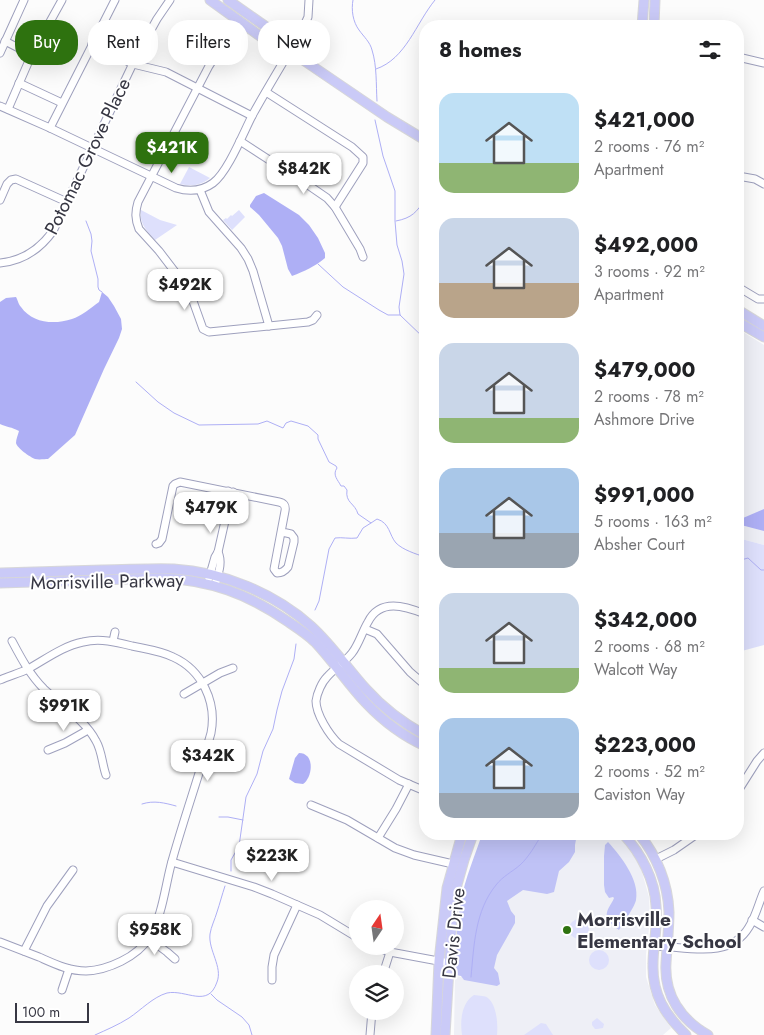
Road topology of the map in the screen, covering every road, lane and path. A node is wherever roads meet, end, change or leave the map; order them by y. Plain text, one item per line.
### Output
1 (24, 0) edge
2 (61, 0) edge
3 (114, 0) edge
4 (170, 0) edge
5 (210, 0) edge
6 (228, 0) edge
7 (309, 0) edge
8 (644, 0) edge
9 (655, 0) edge
10 (50, 20) edge
11 (104, 20) edge
12 (157, 20) edge
13 (307, 20) edge
14 (642, 20) edge
15 (654, 20) edge
16 (258, 21) edge
17 (258, 35) edge
18 (5, 41) junction
19 (15, 46) edge
20 (88, 52) edge
21 (0, 53) edge
22 (744, 58) edge
23 (764, 63) edge
24 (27, 65) edge
25 (133, 65) edge
26 (137, 65) edge
27 (210, 65) edge
28 (280, 65) edge
29 (310, 65) edge
30 (19, 83) junction
31 (197, 88) junction
32 (266, 92) junction
33 (62, 103) junction
34 (0, 106) edge
35 (8, 109) junction
36 (252, 116) junction
37 (50, 128) junction
38 (419, 137) edge
39 (240, 141) junction
40 (92, 148) junction
41 (151, 177) junction
42 (744, 177) edge
43 (764, 178) edge
44 (755, 179) junction
45 (764, 184) edge
46 (200, 190) junction
47 (0, 200) edge
48 (67, 202) junction
49 (335, 207) junction
50 (363, 257) dead end
51 (0, 264) edge
52 (744, 291) edge
53 (764, 299) edge
54 (744, 314) edge
55 (318, 315) dead end
56 (744, 325) edge
57 (269, 326) junction
58 (764, 326) edge
59 (764, 336) edge
60 (230, 492) junction
61 (282, 532) junction
62 (156, 544) dead end
63 (0, 573) edge
64 (212, 580) junction
65 (0, 582) edge
66 (419, 612) edge
67 (365, 629) junction
68 (116, 632) dead end
69 (12, 641) dead end
70 (113, 642) junction
71 (340, 664) junction
72 (233, 668) dead end
73 (28, 669) junction
74 (0, 680) edge
75 (419, 680) edge
76 (202, 682) junction
77 (184, 694) dead end
78 (88, 730) junction
79 (419, 731) edge
80 (419, 743) edge
81 (48, 750) dead end
82 (764, 753) edge
83 (106, 775) dead end
84 (744, 782) edge
85 (409, 784) junction
86 (419, 788) edge
87 (311, 805) dead end
88 (378, 838) junction
89 (460, 840) edge
90 (471, 840) edge
91 (628, 840) edge
92 (643, 840) edge
93 (688, 840) edge
94 (656, 859) junction
95 (172, 862) junction
96 (453, 864) junction
97 (73, 870) dead end
98 (764, 890) edge
99 (297, 905) junction
100 (752, 920) junction
101 (764, 927) edge
102 (349, 933) edge
103 (148, 938) junction
104 (0, 942) edge
105 (654, 946) junction
106 (667, 946) junction
107 (24, 951) junction
108 (404, 955) edge
109 (175, 959) dead end
110 (444, 962) junction
111 (69, 969) junction
112 (272, 980) dead end
113 (62, 990) dead end
114 (371, 1020) edge
115 (370, 1035) edge
116 (436, 1035) edge
117 (445, 1035) edge
118 (686, 1035) edge
119 (708, 1035) edge

1 - 18 street
2 - 10 street
3 - 11 street
4 - 12 street, Potomac Grove Place
5 - 17 main road
6 - 16 main road
7 - 13 street
8 - 14 main road
9 - 15 main road
18 - 19 street
18 - 21 street
20 - 33 street
22 - 23 street
24 - 30 street
25 - 40 street, Potomac Grove Place
26 - 31 street
27 - 31 street
28 - 32 street
29 - 38 main road
30 - 33 street
30 - 35 street
31 - 36 street
31 - 41 street
32 - 36 street
32 - 49 street
33 - 37 street
34 - 35 street
35 - 37 street
36 - 39 street
37 - 40 street
39 - 46 street
39 - 49 street
40 - 41 street
40 - 48 street, Potomac Grove Place
41 - 46 street
41 - 57 street
42 - 44 street
43 - 44 street
44 - 45 street
46 - 57 street
47 - 48 street
48 - 51 street, Potomac Grove Place
49 - 50 street
52 - 53 street
54 - 58 main road
55 - 57 street
56 - 59 main road
60 - 61 street
60 - 62 street
60 - 64 street
61 - 61 street
63 - 64 main road, Morrisville Parkway
64 - 65 main road, Morrisville Parkway
64 - 71 main road, Morrisville Parkway
66 - 67 street
67 - 71 street
67 - 75 street
68 - 70 street
69 - 73 street
70 - 73 street
70 - 76 street
71 - 79 main road, Morrisville Parkway
71 - 80 main road, Morrisville Parkway
71 - 85 street
72 - 76 street
73 - 74 street
73 - 78 street
76 - 77 street
76 - 95 street
78 - 81 street
78 - 83 street
82 - 84 street
85 - 86 street
85 - 88 street
87 - 88 street
88 - 96 street
89 - 96 main road, Davis Drive
90 - 110 main road, Davis Drive
91 - 105 main road
92 - 94 main road
93 - 94 street
94 - 106 main road
95 - 99 street
95 - 103 street
96 - 110 main road, Davis Drive
97 - 107 street
98 - 100 street
99 - 102 street
99 - 112 street
100 - 101 street
100 - 106 street
103 - 109 street
103 - 111 street
104 - 107 street
105 - 106 street
105 - 118 main road
106 - 119 main road
107 - 111 street
108 - 110 street
110 - 116 main road, Davis Drive
110 - 117 main road, Davis Drive
111 - 113 street
114 - 115 street

